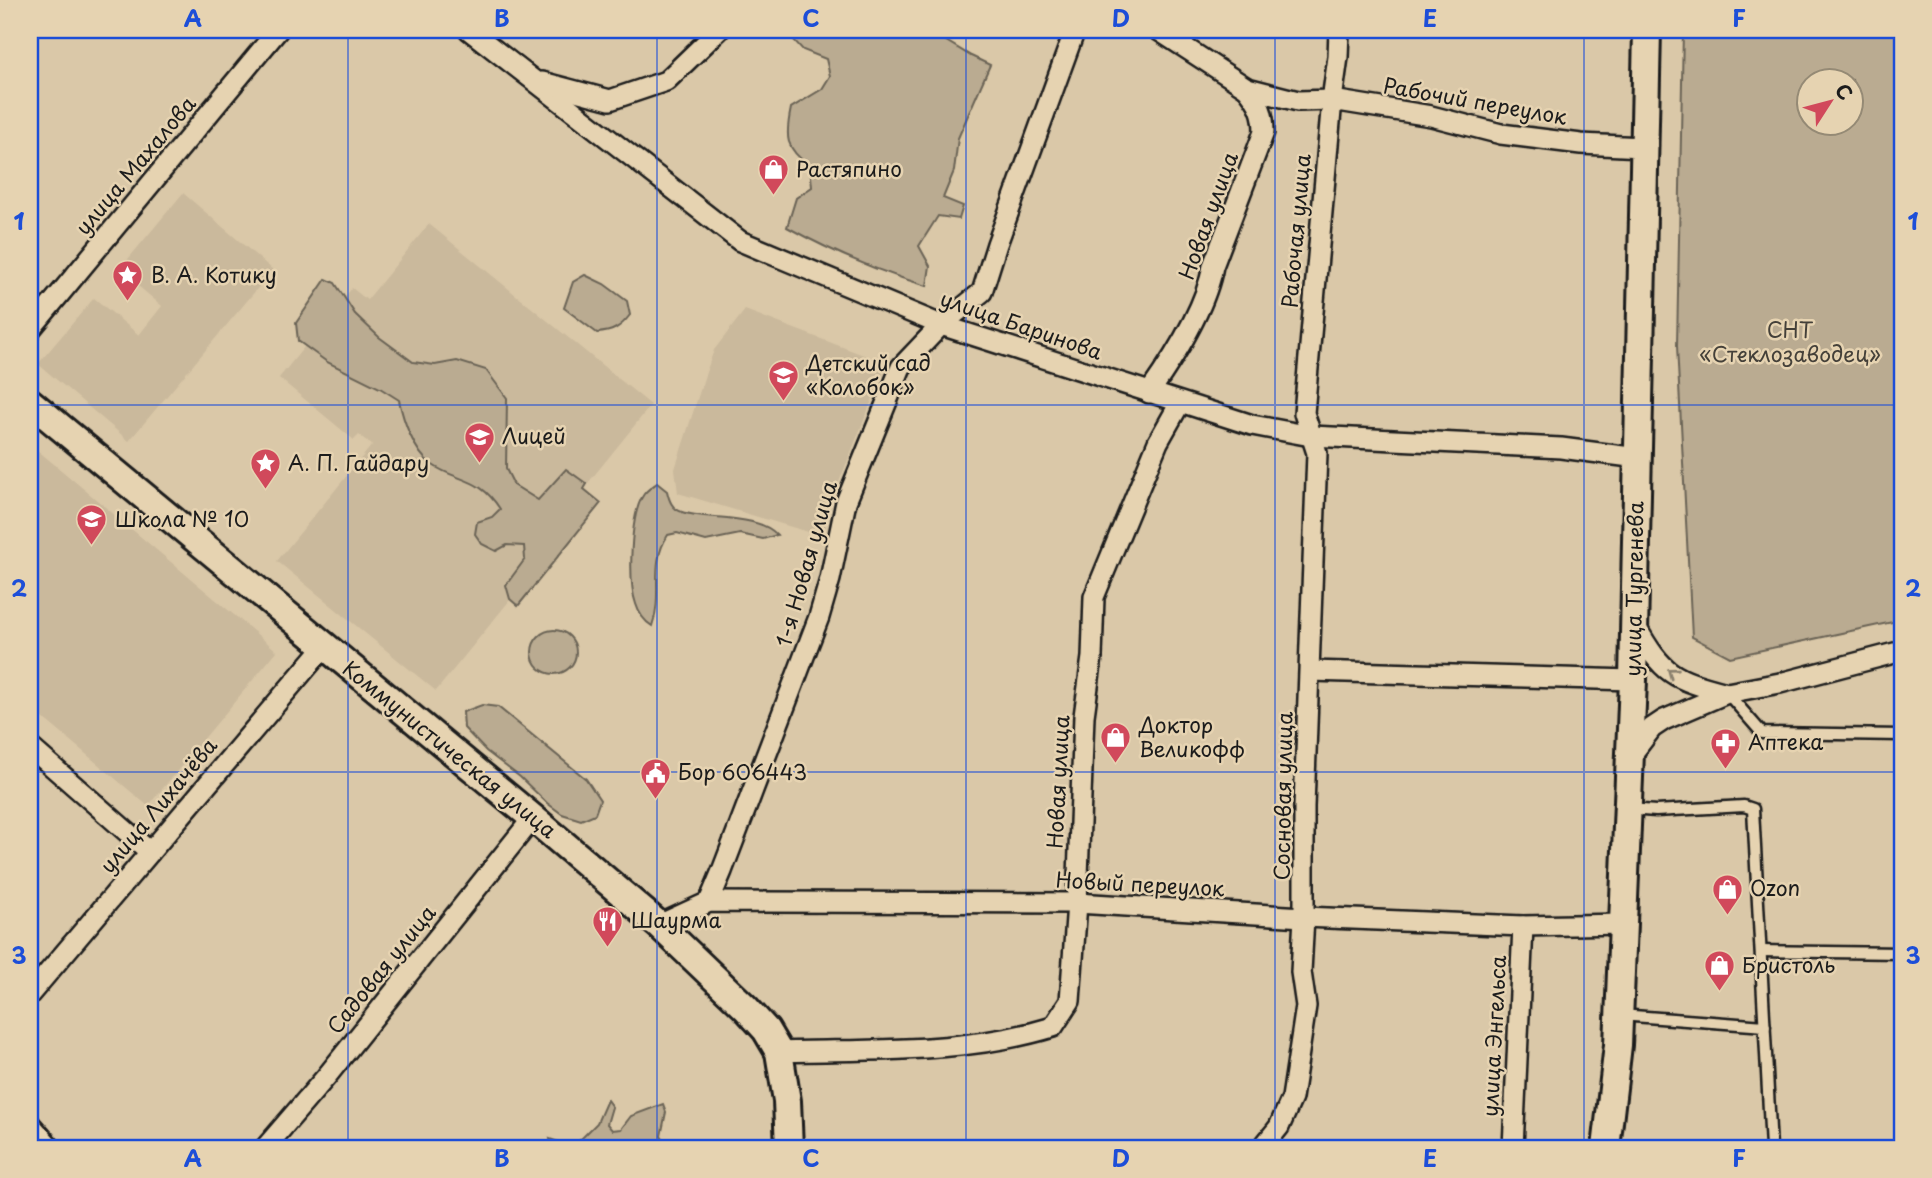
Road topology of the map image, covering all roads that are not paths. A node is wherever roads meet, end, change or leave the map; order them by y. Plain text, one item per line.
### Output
1 (278, 30) edge
2 (469, 30) edge
3 (719, 30) edge
4 (1075, 30) edge
5 (1158, 30) edge
6 (1339, 30) edge
7 (1647, 30) edge
8 (531, 79) junction
9 (1247, 88) junction
10 (1337, 100) junction
11 (1643, 147) junction
12 (941, 325) junction
13 (30, 330) edge
14 (1149, 393) junction
15 (30, 402) edge
16 (1180, 403) junction
17 (1311, 436) junction
18 (1638, 458) junction
19 (1635, 625) junction
20 (324, 647) junction
21 (1902, 651) edge
22 (1310, 671) junction
23 (1633, 680) junction
24 (1727, 693) junction
25 (1902, 735) edge
26 (30, 747) edge
27 (1629, 758) junction
28 (1628, 809) junction
29 (533, 818) junction
30 (150, 852) junction
31 (709, 902) junction
32 (1077, 903) junction
33 (1304, 917) junction
34 (1623, 924) junction
35 (659, 926) junction
36 (1523, 926) junction
37 (1761, 951) junction
38 (1902, 953) edge
39 (30, 994) edge
40 (1619, 1015) junction
41 (1765, 1026) junction
42 (779, 1052) junction
43 (30, 1125) edge
44 (51, 1148) edge
45 (265, 1148) edge
46 (789, 1148) edge
47 (1262, 1148) edge
48 (1513, 1148) edge
49 (1606, 1148) edge
50 (1771, 1148) edge

1 - 13 street, улица Махалова
2 - 8 street, улица Баринова
3 - 8 street
4 - 12 street, 1-я Новая улица
5 - 9 street
6 - 10 street, Рабочая улица
7 - 11 street, улица Тургенева
8 - 12 street, улица Баринова
9 - 10 street, Рабочий переулок
9 - 14 street, Новая улица
10 - 11 street, Рабочий переулок
10 - 17 street, Рабочая улица
11 - 18 street, улица Тургенева
12 - 14 street, улица Баринова
12 - 31 street, 1-я Новая улица
14 - 16 street, улица Баринова
15 - 20 street, Коммунистическая улица
16 - 17 street, улица Баринова
16 - 32 street, Новая улица
17 - 18 street, улица Баринова
17 - 22 street, Сосновая улица
18 - 19 street, улица Тургенева
19 - 23 street, улица Тургенева
24 -> 19 street
20 - 29 street, Коммунистическая улица
20 - 30 street, улица Лихачёва
21 - 24 street
22 - 23 street
22 - 33 street, Сосновая улица
23 - 27 street, улица Тургенева
24 - 25 lane
24 - 27 street
26 - 30 street
27 - 28 street, улица Тургенева
28 - 34 street, улица Тургенева
28 - 37 lane
29 - 35 street, Коммунистическая улица
29 - 45 street, Садовая улица
30 - 39 street, улица Лихачёва
31 - 32 street, Новый переулок
31 - 35 street, Новый переулок
32 - 33 street, Новый переулок
32 - 42 street, Новая улица
33 - 36 street, Новый переулок
33 - 47 street, Сосновая улица
34 - 36 street, Новый переулок
34 - 40 street, улица Тургенева
35 - 42 street, Коммунистическая улица
36 - 48 street, улица Энгельса
37 - 38 lane
37 - 41 lane
40 - 41 lane
40 - 49 street, улица Тургенева
41 - 50 lane
42 - 46 street, Коммунистическая улица
43 - 44 street

